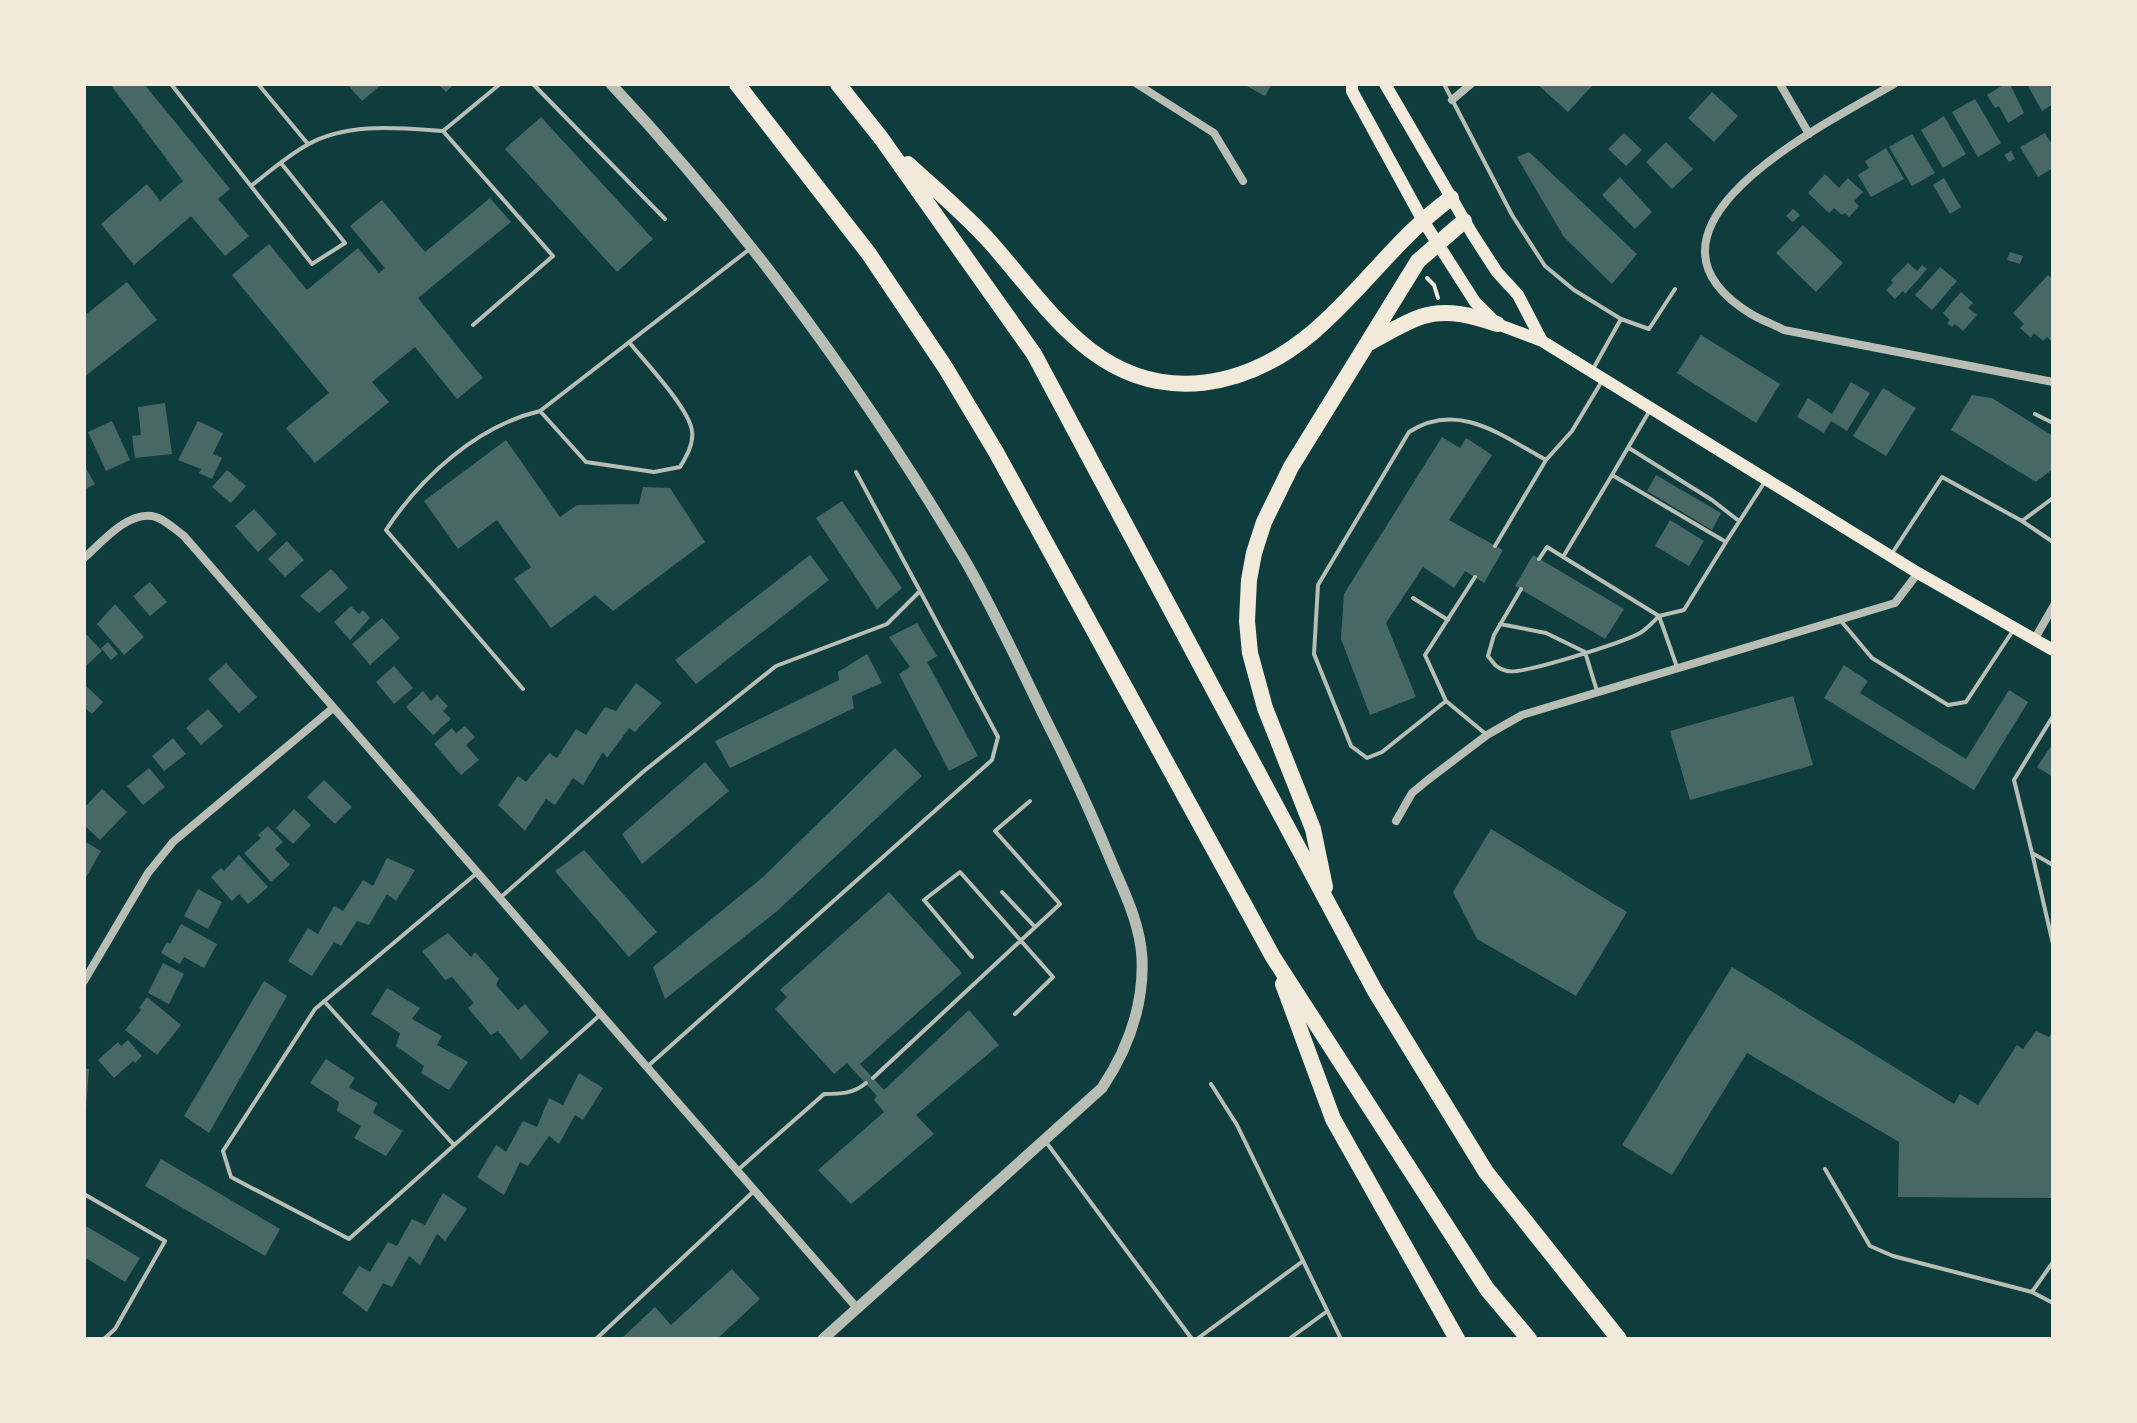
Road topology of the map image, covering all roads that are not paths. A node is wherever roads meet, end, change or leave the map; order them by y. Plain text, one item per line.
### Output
1 (171, 84) edge
2 (258, 84) edge
3 (500, 84) edge
4 (533, 84) edge
5 (611, 84) edge
6 (737, 84) edge
7 (838, 84) edge
8 (1137, 84) edge
9 (1352, 84) edge
10 (1385, 84) edge
11 (1444, 84) edge
12 (1471, 84) edge
13 (1780, 84) edge
14 (1894, 84) edge
15 (1452, 100) junction
16 (443, 131) junction
17 (1809, 134) junction
18 (881, 138) junction
19 (308, 144) junction
20 (281, 163) junction
21 (1243, 181) dead end
22 (251, 186) junction
23 (1451, 198) junction
24 (665, 219) dead end
25 (1422, 219) junction
26 (1464, 221) junction
27 (1437, 245) junction
28 (753, 247) junction
29 (1675, 289) dead end
30 (1621, 319) junction
31 (1497, 324) junction
32 (473, 325) dead end
33 (1542, 341) junction
34 (629, 342) junction
35 (1368, 344) junction
36 (1590, 374) junction
37 (1602, 381) junction
38 (2053, 382) edge
39 (1652, 408) junction
40 (540, 411) junction
41 (2035, 414) dead end
42 (2053, 423) edge
43 (1629, 448) junction
44 (1546, 460) junction
45 (856, 472) dead end
46 (1612, 475) junction
47 (1673, 476) junction
48 (1767, 478) junction
49 (1669, 483) dead end
50 (1691, 487) junction
51 (1687, 493) dead end
52 (2053, 498) edge
53 (1712, 500) junction
54 (1708, 506) dead end
55 (1739, 521) junction
56 (2022, 521) junction
57 (1726, 542) junction
58 (2053, 542) edge
59 (1495, 546) dead end
60 (1891, 555) junction
61 (1563, 557) junction
62 (84, 558) edge
63 (1539, 559) dead end
64 (1918, 573) junction
65 (1475, 577) dead end
66 (1521, 589) dead end
67 (920, 591) junction
68 (1413, 598) dead end
69 (2053, 607) edge
70 (1659, 616) junction
71 (1840, 619) junction
72 (1448, 620) junction
73 (1500, 624) junction
74 (2014, 629) junction
75 (2034, 640) junction
76 (2053, 650) edge
77 (1585, 652) junction
78 (1678, 669) junction
79 (523, 689) dead end
80 (1598, 693) junction
81 (1446, 701) junction
82 (333, 708) junction
83 (2053, 716) edge
84 (1487, 735) junction
85 (1030, 801) dead end
86 (1396, 821) dead end
87 (2032, 853) junction
88 (2053, 865) edge
89 (477, 873) junction
90 (1002, 892) dead end
91 (499, 899) junction
92 (1329, 905) junction
93 (1035, 927) junction
94 (1020, 940) junction
95 (2052, 942) edge
96 (972, 957) dead end
97 (1273, 957) junction
98 (84, 981) edge
99 (324, 1001) junction
100 (1015, 1014) dead end
101 (600, 1015) junction
102 (647, 1068) junction
103 (873, 1078) dead end
104 (866, 1083) dead end
105 (1211, 1084) dead end
106 (1045, 1140) junction
107 (454, 1145) junction
108 (1825, 1169) dead end
109 (737, 1171) junction
110 (754, 1191) junction
111 (84, 1194) edge
112 (1303, 1261) junction
113 (2053, 1262) edge
114 (2032, 1292) junction
115 (2053, 1303) edge
116 (857, 1308) junction
117 (1327, 1312) junction
118 (104, 1339) edge
119 (596, 1339) edge
120 (823, 1339) edge
121 (1195, 1339) edge
122 (1289, 1339) edge
123 (1341, 1339) edge
124 (1457, 1339) edge
125 (1529, 1339) edge
126 (1619, 1339) edge

1 - 22 lane
2 - 19 lane
3 - 16 lane
4 - 24 lane
5 - 28 street
6 - 97 highway
7 - 18 highway
8 - 21 street
9 - 25 main road
10 - 23 main road
11 - 15 lane
12 - 15 street
13 - 17 street
14 - 17 street
15 - 30 lane
16 - 19 lane
16 - 32 lane
17 - 38 street
18 - 25 highway
18 - 92 highway
19 - 20 lane
20 - 22 lane
20 - 22 lane
23 - 25 highway
23 - 26 main road
25 - 27 main road
26 - 27 highway
26 - 33 main road
27 - 31 main road
27 - 35 highway
28 - 34 lane
28 - 106 street
29 - 30 lane
30 - 36 lane
31 - 33 main road
31 - 35 highway
33 - 36 main road
34 - 40 lane
34 - 40 lane
35 - 92 highway
36 - 37 main road
37 - 39 main road
37 - 44 lane
39 - 43 lane
39 - 48 main road
40 - 79 lane
41 - 42 lane
43 - 46 lane
43 - 47 lane
44 - 59 lane
44 - 81 lane
45 - 67 lane
46 - 57 lane
46 - 61 lane
47 - 49 lane
47 - 50 lane
48 - 55 lane
48 - 60 main road
50 - 51 lane
50 - 53 lane
52 - 56 lane
53 - 54 lane
53 - 55 lane
55 - 57 lane
56 - 58 lane
56 - 60 lane
57 - 70 lane
60 - 64 main road
61 - 63 lane
61 - 70 lane
62 - 82 street
64 - 71 street
64 - 74 main road
65 - 72 lane
66 - 73 lane
67 - 91 lane
67 - 102 lane
68 - 72 lane
69 - 75 street
70 - 77 lane
70 - 78 lane
71 - 74 lane
71 - 78 street
72 - 81 lane
73 - 77 lane
73 - 77 lane
74 - 75 main road
75 - 76 main road
77 - 80 lane
78 - 80 street
80 - 84 street
81 - 84 lane
82 - 89 street
82 - 98 street
83 - 87 lane
84 - 86 street
85 - 93 lane
87 - 88 lane
87 - 95 lane
89 - 91 street
89 - 99 lane
90 - 93 lane
91 - 101 street
92 - 126 highway
93 - 94 lane
94 - 96 lane
94 - 100 lane
94 - 103 lane
97 - 124 highway
97 - 125 highway
99 - 107 lane
99 - 107 lane
101 - 102 street
101 - 107 lane
102 - 109 street
104 - 109 lane
105 - 112 lane
106 - 116 street
106 - 121 lane
108 - 114 lane
109 - 110 street
110 - 116 street
110 - 119 lane
111 - 118 lane
112 - 117 lane
112 - 121 lane
113 - 114 lane
114 - 115 lane
116 - 120 street
117 - 122 lane
117 - 123 lane

